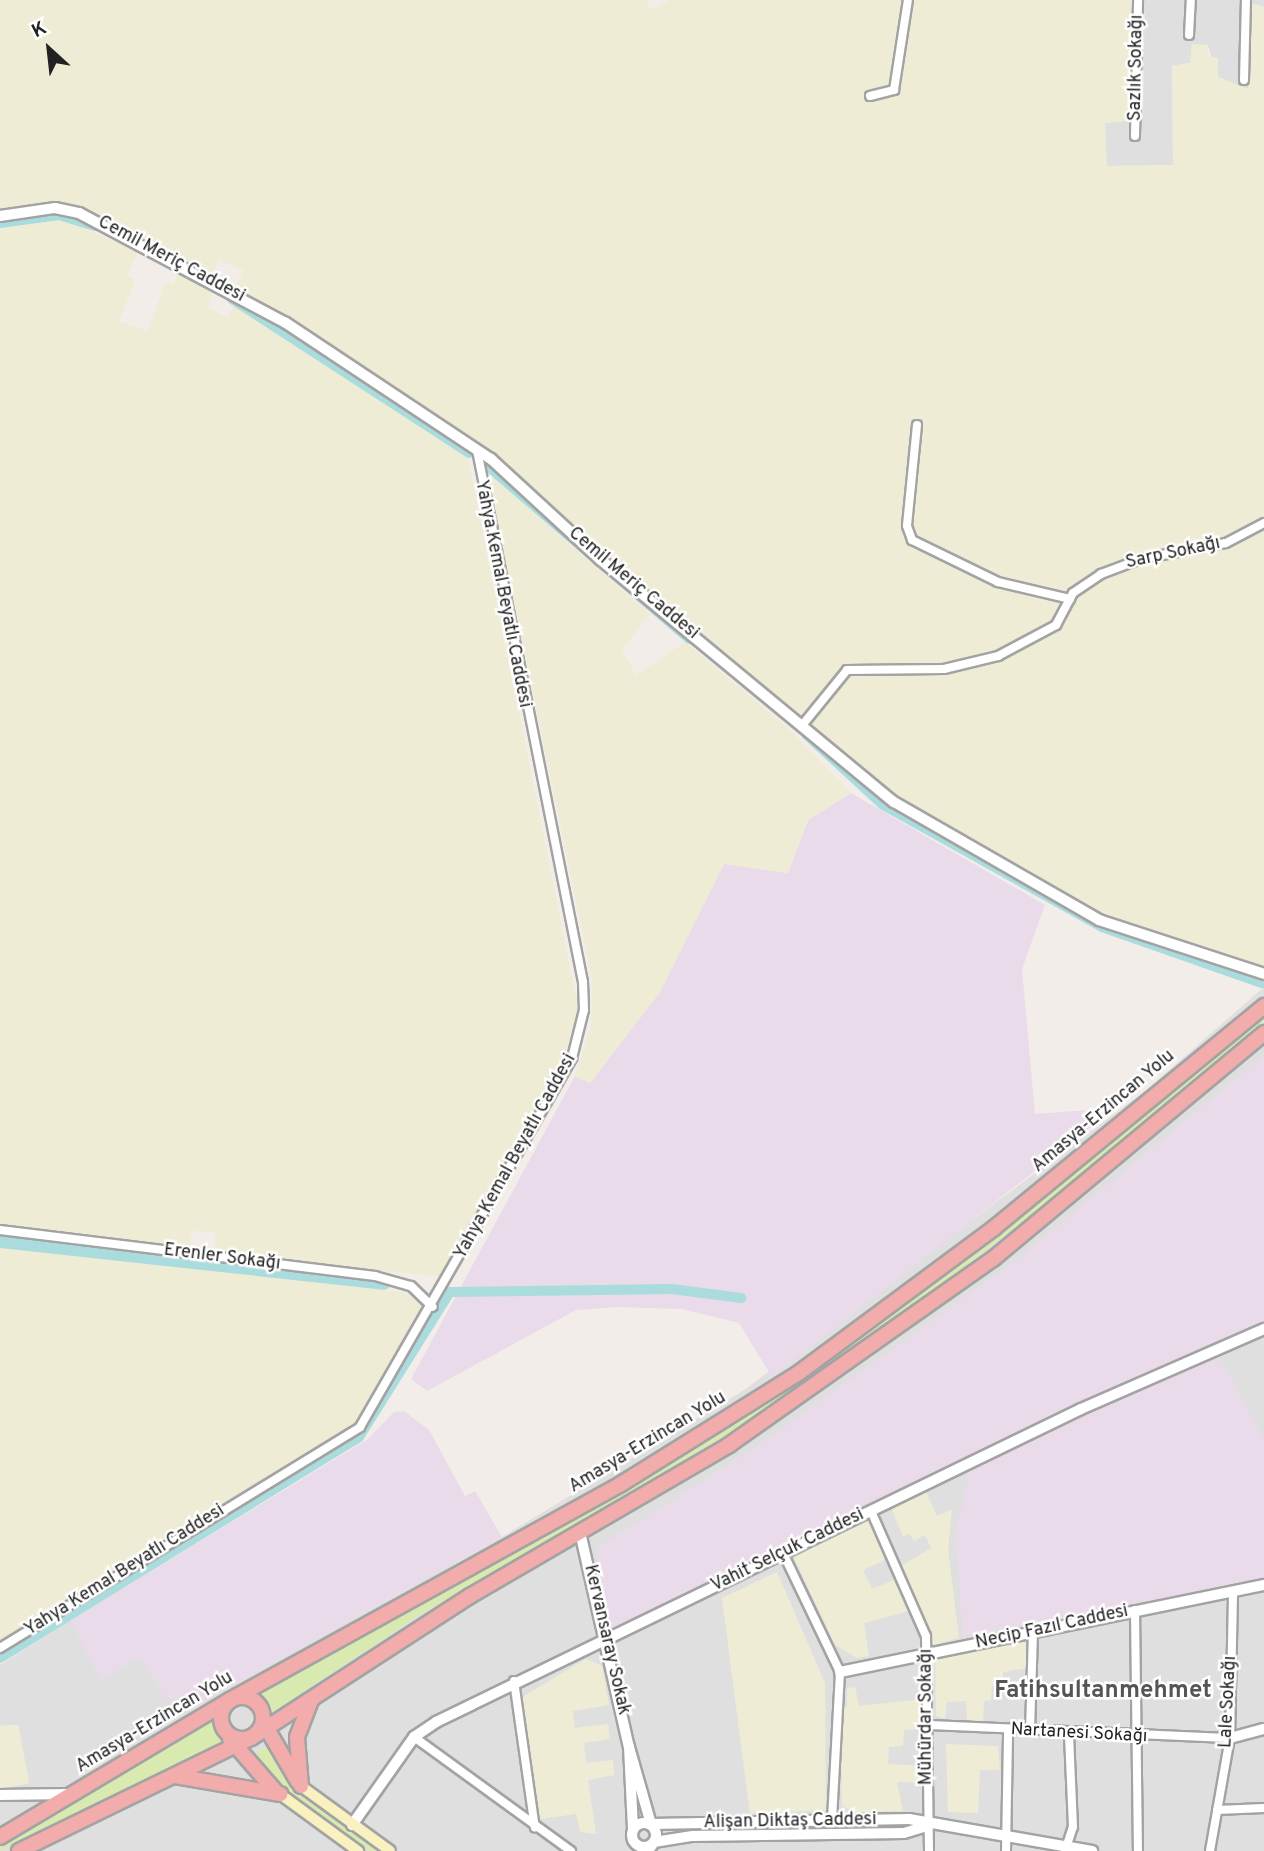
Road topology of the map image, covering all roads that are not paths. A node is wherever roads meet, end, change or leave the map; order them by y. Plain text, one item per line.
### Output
1 (908, 0) edge
2 (1138, 0) edge
3 (1191, 0) edge
4 (1245, 0) edge
5 (1189, 35) dead end
6 (1244, 80) dead end
7 (870, 96) dead end
8 (1135, 136) dead end
9 (0, 216) edge
10 (916, 425) dead end
11 (477, 450) junction
12 (1264, 523) edge
13 (1070, 598) junction
14 (804, 723) junction
15 (1264, 974) edge
16 (1264, 1006) edge
17 (1264, 1033) edge
18 (0, 1230) edge
19 (433, 1307) junction
20 (1264, 1329) edge
21 (871, 1511) junction
22 (580, 1532) junction
23 (783, 1553) junction
24 (1264, 1585) edge
25 (1233, 1593) junction
26 (1135, 1610) junction
27 (1033, 1633) junction
28 (609, 1636) junction
29 (0, 1648) edge
30 (927, 1655) junction
31 (840, 1672) junction
32 (514, 1681) junction
33 (311, 1699) junction
34 (230, 1700) junction
35 (928, 1725) junction
36 (264, 1726) junction
37 (1264, 1729) edge
38 (1008, 1731) junction
39 (225, 1732) junction
40 (1030, 1732) junction
41 (1069, 1734) junction
42 (414, 1737) junction
43 (1138, 1737) junction
44 (251, 1738) junction
45 (1230, 1738) junction
46 (236, 1746) junction
47 (629, 1747) junction
48 (168, 1776) junction
49 (301, 1786) junction
50 (72, 1794) junction
51 (280, 1794) junction
52 (0, 1795) edge
53 (1264, 1808) edge
54 (1217, 1810) junction
55 (832, 1821) junction
56 (651, 1824) junction
57 (352, 1825) junction
58 (927, 1826) junction
59 (535, 1828) junction
60 (633, 1831) junction
61 (1008, 1833) junction
62 (0, 1838) edge
63 (651, 1847) edge
64 (1066, 1847) edge
65 (350, 1849) edge
66 (19, 1851) edge
67 (390, 1851) edge
68 (570, 1851) edge
69 (629, 1851) edge
70 (929, 1851) edge
71 (1006, 1851) edge
72 (1093, 1851) edge
73 (1138, 1851) edge
74 (1210, 1851) edge

1 - 7 street
2 - 8 street, Sazlık Sokağı
3 - 5 street
4 - 6 street
9 - 11 street, Cemil Meriç Caddesi
10 - 13 street
11 - 14 street, Cemil Meriç Caddesi
11 - 19 street, Yahya Kemal Beyatlı Caddesi
12 - 13 street, Sarp Sokağı
13 - 14 street, Sarp Sokağı
14 - 15 street, Cemil Meriç Caddesi
16 - 34 highway, Amasya-Erzincan Yolu
17 - 22 highway
18 - 19 street, Erenler Sokağı
19 - 29 street, Yahya Kemal Beyatlı Caddesi
20 - 21 street, Vahit Selçuk Caddesi
21 - 23 street, Vahit Selçuk Caddesi
21 - 30 street, Mühürdar Sokağı
22 - 28 street, Kervansaray Sokak
22 - 33 highway
23 - 28 street, Vahit Selçuk Caddesi
23 - 31 street
24 - 25 street, Necip Fazıl Caddesi
25 - 26 street, Necip Fazıl Caddesi
25 - 45 street, Lale Sokağı
26 - 27 street, Necip Fazıl Caddesi
26 - 43 street
27 - 30 street, Necip Fazıl Caddesi
27 - 40 street
28 - 32 street, Vahit Selçuk Caddesi
28 - 47 street, Kervansaray Sokak
30 - 31 street, Necip Fazıl Caddesi
30 - 35 street, Mühürdar Sokağı
31 - 55 street
32 - 42 street, Vahit Selçuk Caddesi
32 - 59 street
33 - 36 highway
33 - 49 highway
34 - 36 highway
34 - 39 highway
34 - 50 highway, Amasya-Erzincan Yolu
35 - 38 street, Nartanesi Sokağı
35 - 58 street, Mühürdar Sokağı
36 - 44 highway
36 - 49 highway
37 - 45 street
38 - 40 street, Nartanesi Sokağı
38 - 61 street
39 - 44 highway
39 - 46 highway
40 - 41 street, Nartanesi Sokağı
41 - 43 street, Nartanesi Sokağı
41 - 64 street
42 - 57 street, Vahit Selçuk Caddesi
42 - 59 street
43 - 45 street, Nartanesi Sokağı
43 - 73 street
44 - 46 highway
45 - 54 street, Lale Sokağı
46 - 48 highway
46 - 51 highway
47 - 56 street, Kervansaray Sokak
47 - 60 street, Kervansaray Sokak
48 - 51 highway
48 - 66 highway
49 - 57 main road
50 - 52 street
50 - 62 highway, Amasya-Erzincan Yolu
51 - 65 main road
53 - 54 street
54 - 74 street, Lale Sokağı
55 - 56 street, Alişan Diktaş Caddesi
55 - 58 street, Alişan Diktaş Caddesi
56 - 60 street, Alişan Diktaş Caddesi
56 - 63 street, Kervansaray Sokak
57 - 67 main road
58 - 61 street, Alişan Diktaş Caddesi
58 - 63 street, Alişan Diktaş Caddesi
58 - 70 street, Mühürdar Sokağı
59 - 68 street
60 - 63 street
60 - 69 street, Kervansaray Sokak
61 - 64 street, Alişan Diktaş Caddesi
61 - 71 street
64 - 72 street, Alişan Diktaş Caddesi

